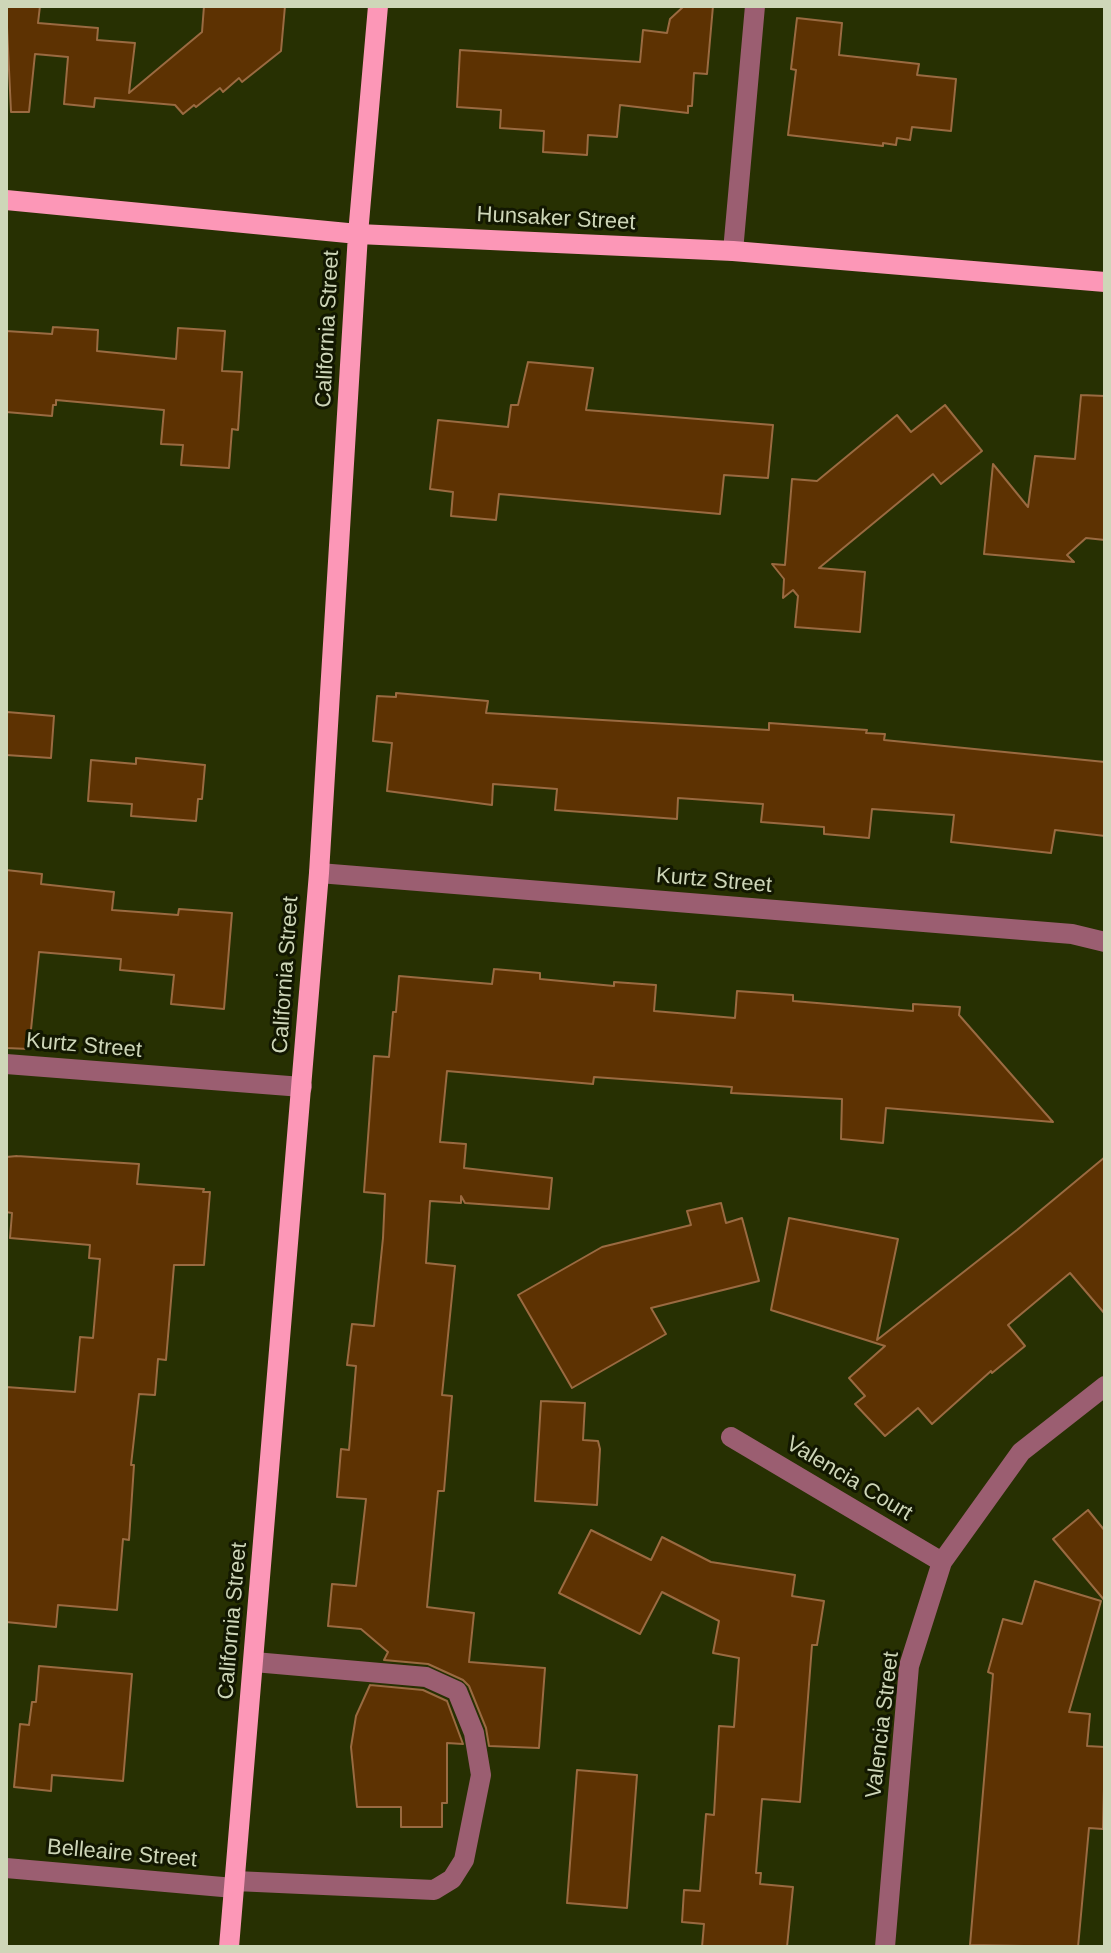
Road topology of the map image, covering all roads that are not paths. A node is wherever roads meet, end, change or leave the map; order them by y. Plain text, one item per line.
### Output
1 (378, 6) edge
2 (755, 6) edge
3 (6, 200) edge
4 (358, 234) junction
5 (733, 251) junction
6 (1105, 282) edge
7 (319, 873) junction
8 (1105, 942) edge
9 (6, 1064) edge
10 (302, 1087) junction
11 (1105, 1386) edge
12 (731, 1437) dead end
13 (942, 1562) junction
14 (254, 1662) junction
15 (6, 1868) edge
16 (235, 1884) junction
17 (229, 1947) edge
18 (885, 1947) edge

1 - 4 main road, California Street
2 - 5 street
3 - 4 main road, Hunsaker Street
4 - 5 main road, Hunsaker Street
4 - 7 main road, California Street
5 - 6 main road, Hunsaker Street
7 - 8 street, Kurtz Street
7 - 10 main road, California Street
9 - 10 street, Kurtz Street
10 - 14 main road, California Street
11 - 13 street, Valencia Street
12 - 13 street, Valencia Court
13 - 18 street, Valencia Street
14 - 16 main road, California Street
14 - 16 street, Belleaire Street
15 - 16 street, Belleaire Street
16 - 17 main road, California Street

